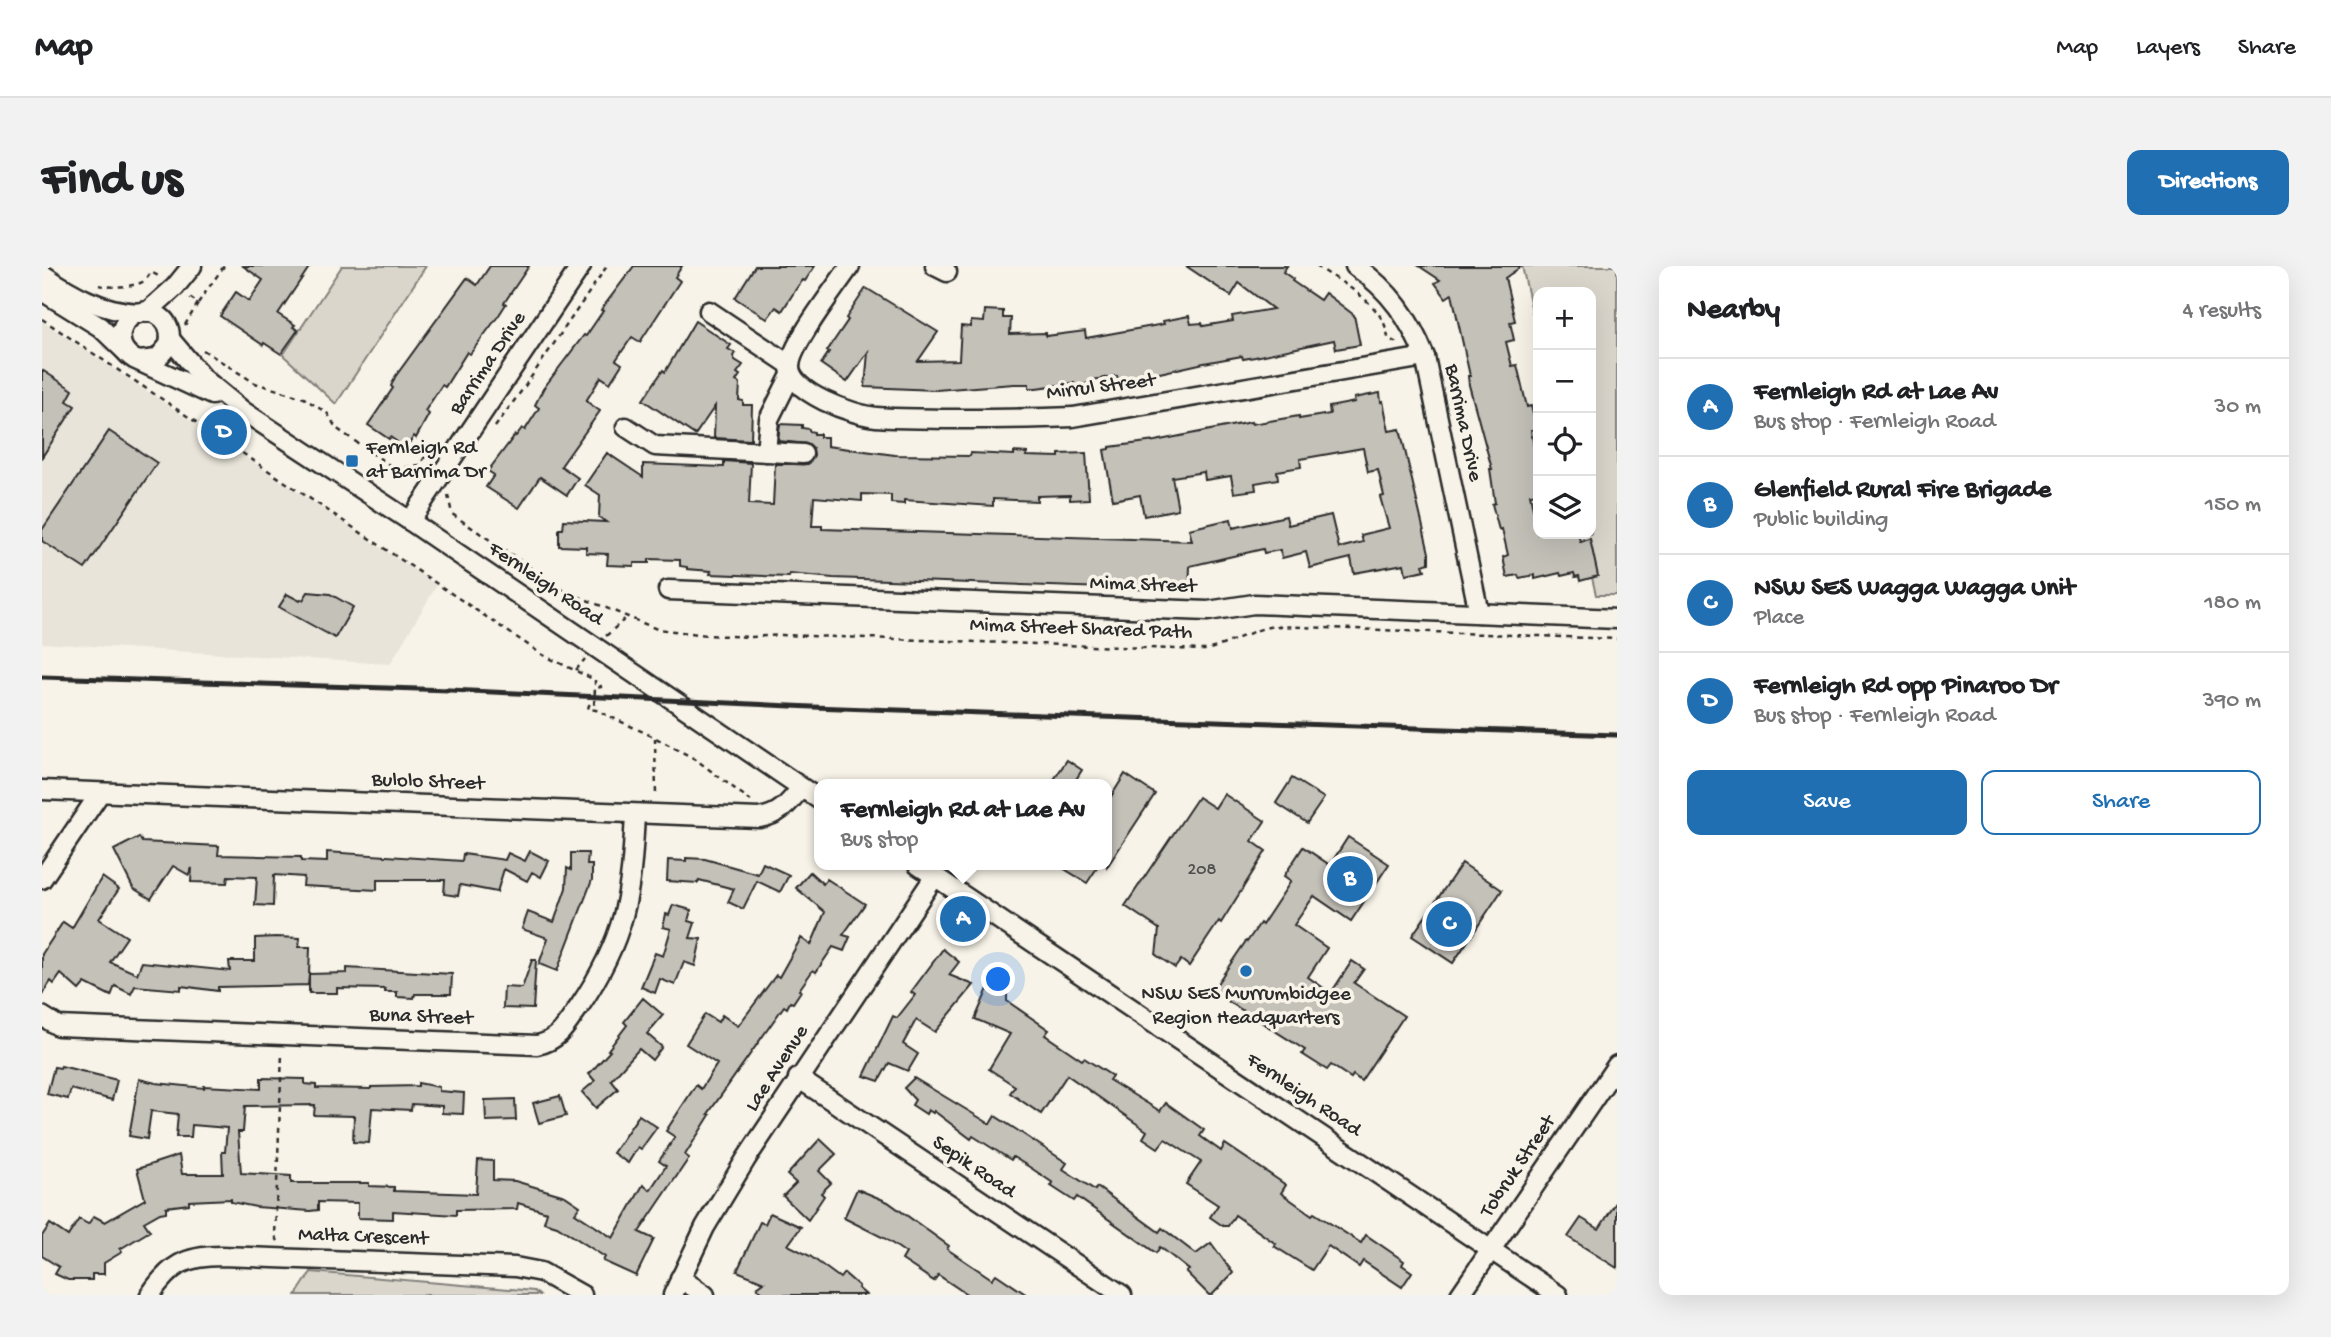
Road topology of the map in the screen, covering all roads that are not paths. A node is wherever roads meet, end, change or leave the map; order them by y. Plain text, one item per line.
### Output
1 (581, 266) edge
2 (849, 266) edge
3 (1355, 266) edge
4 (42, 274) edge
5 (183, 280) edge
6 (42, 291) edge
7 (143, 312) junction
8 (709, 312) dead end
9 (175, 331) junction
10 (133, 357) junction
11 (1425, 358) junction
12 (790, 370) junction
13 (243, 411) junction
14 (625, 427) dead end
15 (766, 452) junction
16 (803, 454) dead end
17 (411, 522) junction
18 (668, 590) dead end
19 (1479, 613) junction
20 (1617, 619) edge
21 (801, 788) junction
22 (42, 790) edge
23 (100, 793) junction
24 (814, 796) edge
25 (635, 814) junction
26 (926, 870) edge
27 (935, 876) junction
28 (42, 879) edge
29 (42, 1016) edge
30 (1617, 1065) edge
31 (798, 1078) junction
32 (1490, 1250) junction
33 (677, 1287) edge
34 (150, 1295) edge
35 (582, 1295) edge
36 (705, 1295) edge
37 (1122, 1295) edge
38 (1460, 1295) edge
39 (1558, 1295) edge

1 - 17 street, Barrima Drive
2 - 12 street
3 - 11 street, Barrima Drive
4 - 7 street
5 - 7 street
5 - 9 street
6 - 10 street, Fernleigh Road
7 - 9 street
7 - 10 street
8 - 12 street, Mirrul Street
9 - 10 street
9 - 13 street, Fernleigh Road
10 - 13 street, Fernleigh Road
11 - 12 street, Mirrul Street
11 - 19 street, Barrima Drive
12 - 15 street
13 - 17 street, Fernleigh Road
14 - 15 street
15 - 16 street
17 - 21 street, Fernleigh Road
18 - 19 street, Mima Street
19 - 20 street, Mima Street
21 - 24 street, Fernleigh Road
21 - 25 street, Bulolo Street
22 - 23 street, Bulolo Street
23 - 25 street, Bulolo Street
23 - 28 street
25 - 29 street, Buna Street
26 - 27 street, Fernleigh Road
27 - 31 street, Lae Avenue
27 - 32 street, Fernleigh Road
30 - 32 street, Tobruk Street
31 - 33 street, Lae Avenue
31 - 37 street, Sepik Road
32 - 38 street, Tobruk Street
32 - 39 street, Fernleigh Road
33 - 36 street
34 - 35 street, Malta Crescent

